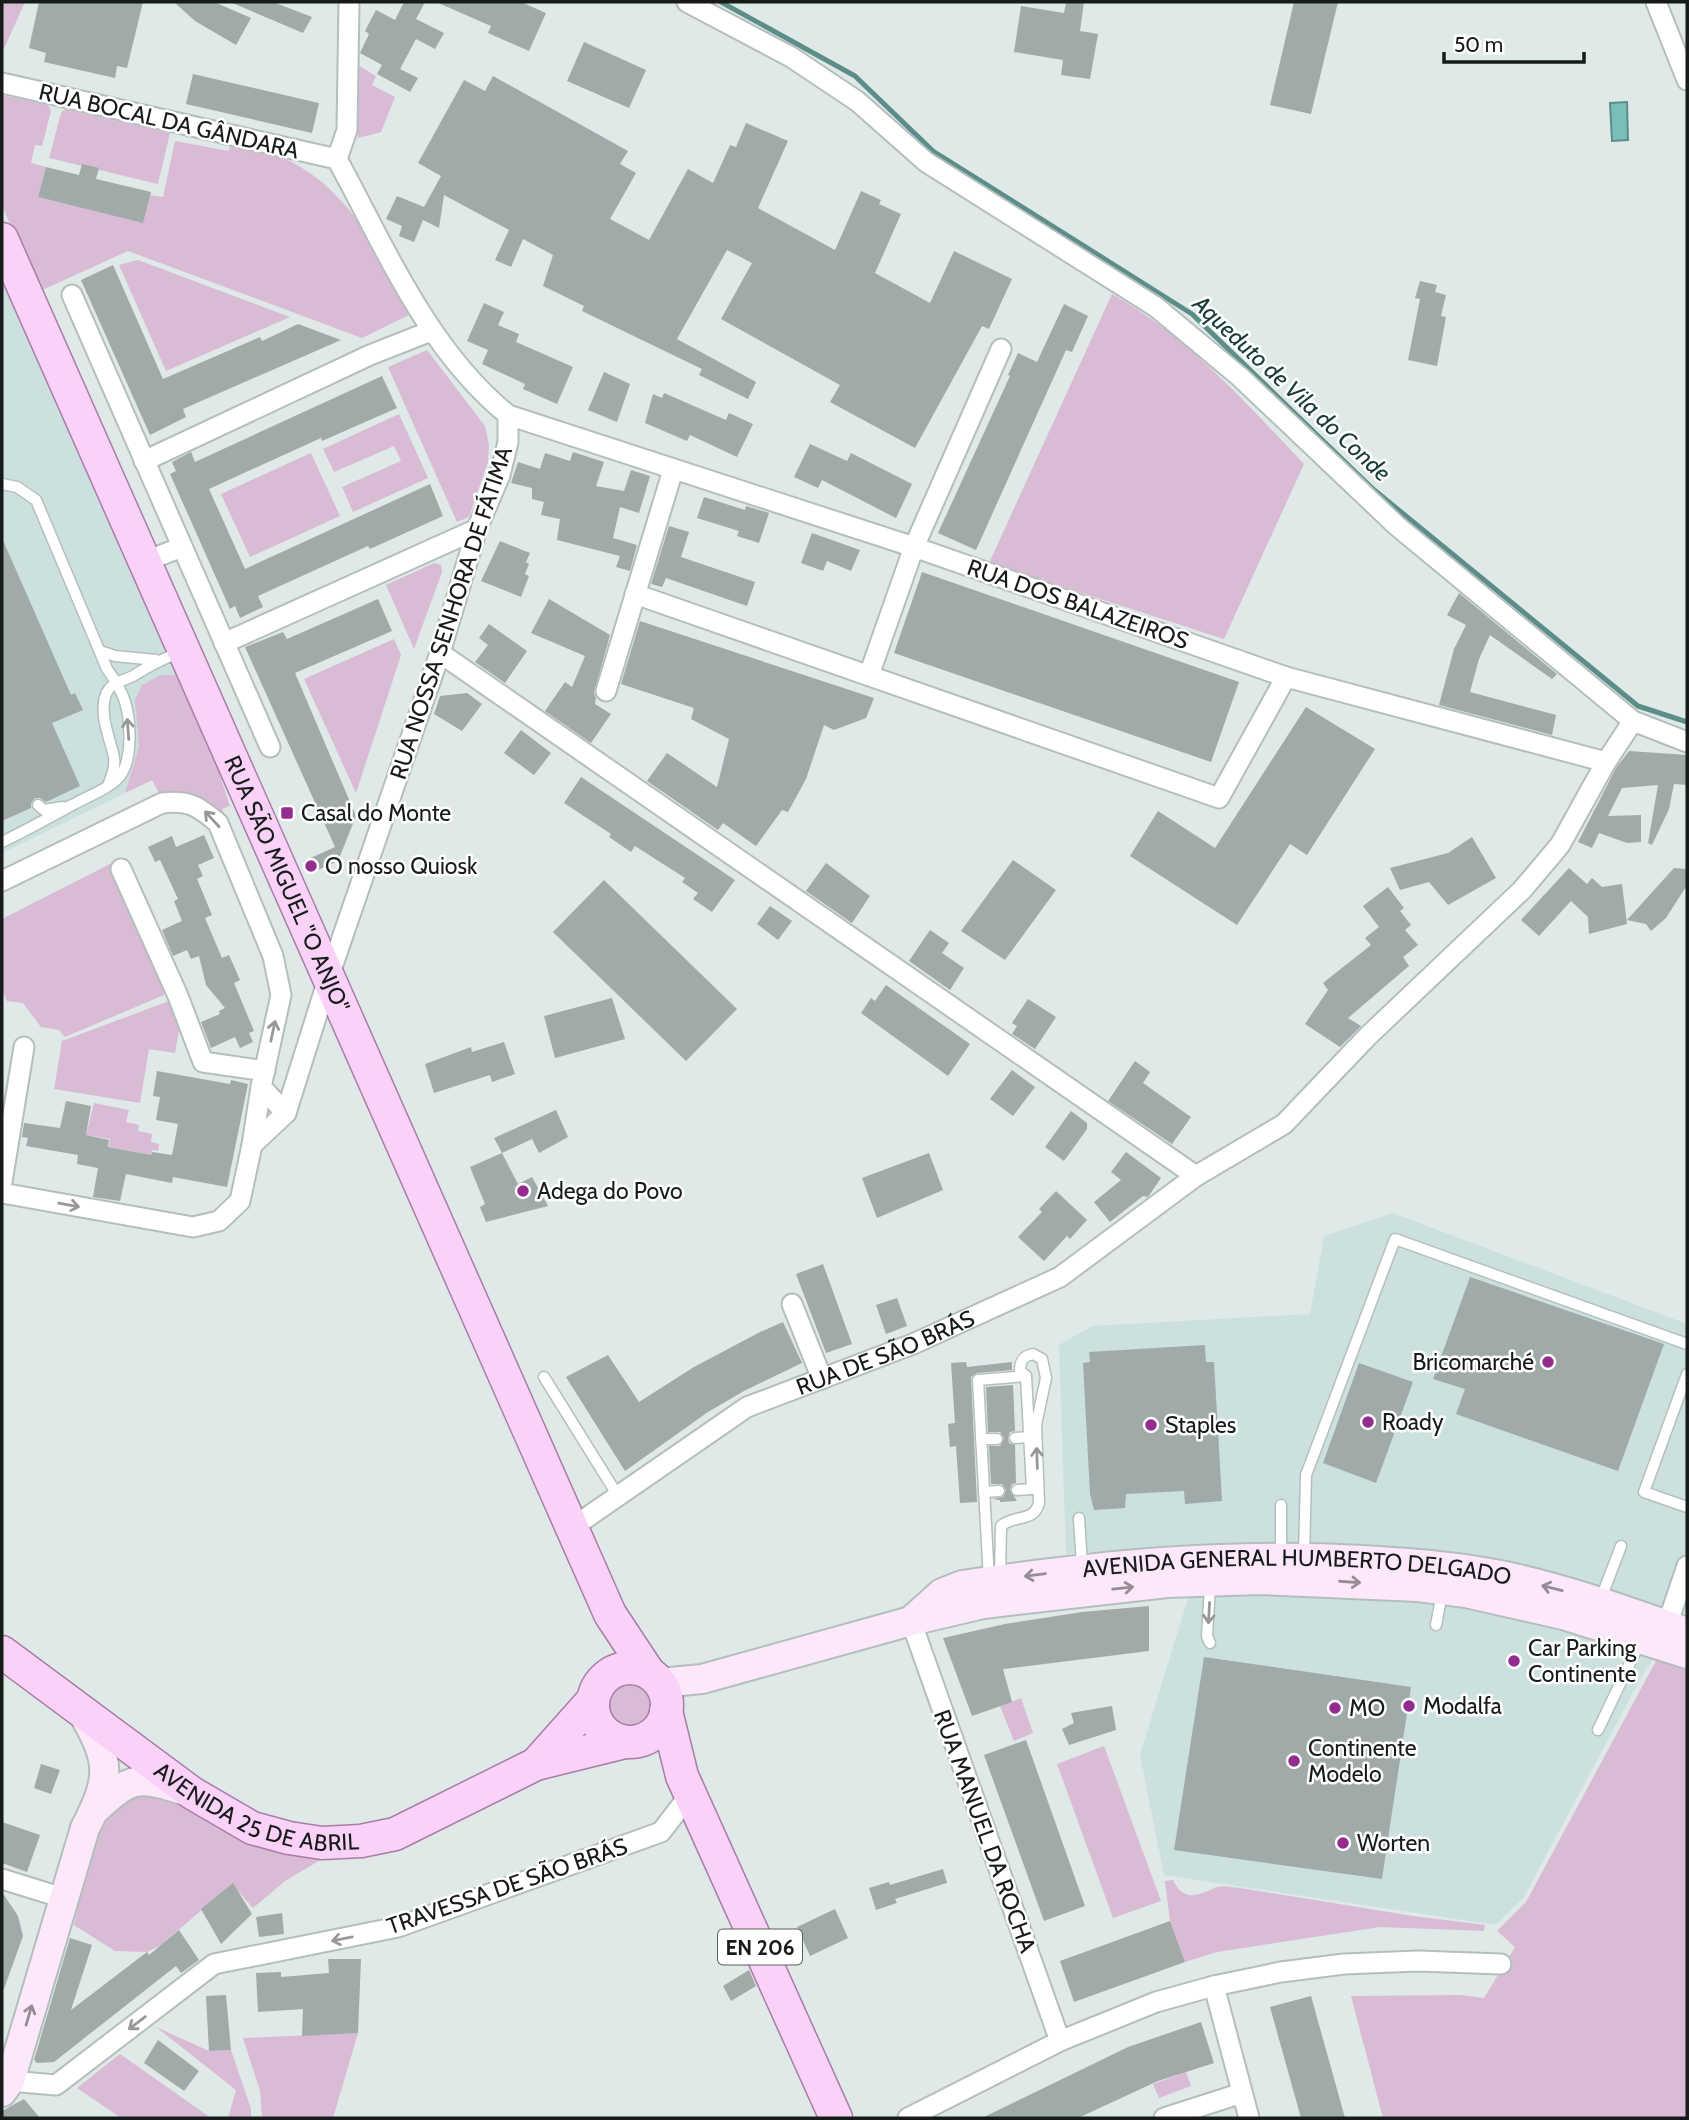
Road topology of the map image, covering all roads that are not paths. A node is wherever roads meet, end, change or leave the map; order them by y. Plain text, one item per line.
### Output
1 (349, 2) edge
2 (687, 2) edge
3 (1656, 2) edge
4 (1687, 80) edge
5 (2, 83) edge
6 (337, 159) junction
7 (4, 246) edge
8 (72, 295) dead end
9 (431, 331) junction
10 (1001, 349) dead end
11 (508, 415) junction
12 (144, 461) junction
13 (673, 470) junction
14 (2, 484) edge
15 (477, 529) junction
16 (182, 547) junction
17 (914, 547) junction
18 (145, 561) junction
19 (635, 594) junction
20 (224, 643) junction
21 (100, 651) junction
22 (440, 653) junction
23 (171, 656) junction
24 (107, 669) junction
25 (869, 675) junction
26 (131, 677) junction
27 (1286, 677) junction
28 (116, 684) junction
29 (606, 691) dead end
30 (1633, 721) junction
31 (1687, 742) edge
32 (270, 747) dead end
33 (1606, 762) junction
34 (108, 786) junction
35 (38, 805) dead end
36 (71, 805) junction
37 (2, 842) edge
38 (121, 869) dead end
39 (2, 881) edge
40 (329, 976) junction
41 (24, 1047) dead end
42 (263, 1079) junction
43 (286, 1113) junction
44 (252, 1145) junction
45 (1196, 1176) junction
46 (2, 1182) edge
47 (2, 1192) edge
48 (792, 1304) dead end
49 (1687, 1344) edge
50 (1687, 1374) edge
51 (1026, 1376) junction
52 (544, 1377) dead end
53 (822, 1379) junction
54 (1029, 1437) junction
55 (1015, 1438) dead end
56 (997, 1439) dead end
57 (981, 1440) junction
58 (1017, 1490) dead end
59 (984, 1492) junction
60 (999, 1492) dead end
61 (618, 1496) junction
62 (1281, 1505) dead end
63 (1687, 1507) edge
64 (1079, 1518) dead end
65 (573, 1527) junction
66 (1621, 1546) dead end
67 (1292, 1556) junction
68 (1687, 1566) edge
69 (1083, 1570) junction
70 (995, 1580) junction
71 (1210, 1582) junction
72 (1443, 1590) junction
73 (1599, 1602) junction
74 (610, 1614) junction
75 (911, 1621) junction
76 (1436, 1625) dead end
77 (1677, 1628) edge
78 (1642, 1639) junction
79 (1210, 1643) dead end
80 (2, 1652) edge
81 (1687, 1654) edge
82 (596, 1693) junction
83 (660, 1694) junction
84 (83, 1714) junction
85 (1598, 1730) dead end
86 (632, 1742) junction
87 (536, 1764) junction
88 (687, 1784) junction
89 (192, 1793) junction
90 (93, 1812) junction
91 (2, 1879) edge
92 (63, 1898) junction
93 (1501, 1964) dead end
94 (1213, 1986) junction
95 (1060, 2041) junction
96 (6, 2086) edge
97 (1242, 2093) junction
98 (836, 2118) edge
99 (908, 2118) edge
100 (1164, 2118) edge
101 (1249, 2118) edge

1 - 6 street
2 - 30 street
3 - 4 street
5 - 6 street, RUA BOCAL DA GÂNDARA
6 - 9 street, RUA NOSSA SENHORA DE FÁTIMA
7 - 18 main road, RUA SÃO MIGUEL "O ANJO" / EN 206
8 - 12 street
9 - 11 street, RUA NOSSA SENHORA DE FÁTIMA
9 - 12 street
10 - 17 street
11 - 13 street, RUA DOS BALAZEIROS
11 - 15 street, RUA NOSSA SENHORA DE FÁTIMA
12 - 16 street
13 - 17 street, RUA DOS BALAZEIROS
13 - 19 street
14 - 21 lane
15 - 20 street
15 - 22 street, RUA NOSSA SENHORA DE FÁTIMA
16 - 18 street
16 - 20 street
17 - 25 street
17 - 27 street, RUA DOS BALAZEIROS
18 - 23 main road, RUA SÃO MIGUEL "O ANJO" / EN 206
19 - 25 street
19 - 29 street
20 - 32 street
21 - 23 lane
21 - 24 lane
22 - 40 street, RUA NOSSA SENHORA DE FÁTIMA
22 - 45 street
23 - 26 lane
23 - 40 main road, RUA SÃO MIGUEL "O ANJO" / EN 206
24 - 26 lane
24 - 28 lane
25 - 27 street
26 - 28 lane
27 - 33 street, RUA DOS BALAZEIROS
28 - 34 lane
34 -> 28 lane
30 - 31 street
30 - 33 street
33 - 45 street, RUA DE SÃO BRÁS
34 - 36 lane
35 - 36 lane
36 - 37 lane
38 - 42 street
42 -> 39 street
40 - 43 street, RUA NOSSA SENHORA DE FÁTIMA
40 - 65 main road, RUA SÃO MIGUEL "O ANJO" / EN 206
41 - 46 street
42 - 43 street
42 - 44 street
43 - 44 street
47 -> 44 street
45 - 53 street, RUA DE SÃO BRÁS
48 - 53 street
49 - 67 lane
50 - 63 lane
51 - 54 lane
51 - 57 lane
70 -> 51 lane
52 - 61 lane
53 - 61 street, RUA DE SÃO BRÁS
54 - 55 lane
54 - 58 lane
56 - 57 lane
57 - 59 lane
59 - 60 lane
59 - 70 lane
61 - 65 street, RUA DE SÃO BRÁS
62 - 67 lane
64 - 69 lane
65 - 74 main road, EN 206
66 - 73 lane
67 - 69 main road, AVENIDA GENERAL HUMBERTO DELGADO
73 -> 67 main road, AVENIDA GENERAL HUMBERTO DELGADO
68 - 77 street
69 -> 70 main road, AVENIDA GENERAL HUMBERTO DELGADO
70 - 75 main road, AVENIDA GENERAL HUMBERTO DELGADO
71 -> 72 main road, AVENIDA GENERAL HUMBERTO DELGADO
75 -> 71 main road, AVENIDA GENERAL HUMBERTO DELGADO
71 -> 79 lane
72 - 76 lane
72 - 78 main road, AVENIDA GENERAL HUMBERTO DELGADO
73 - 77 main road, AVENIDA GENERAL HUMBERTO DELGADO
74 - 82 main road, EN 206
74 - 83 main road, EN 206
75 - 83 main road, AVENIDA GENERAL HUMBERTO DELGADO
75 - 95 street, RUA MANUEL DA ROCHA
78 - 81 main road, AVENIDA GENERAL HUMBERTO DELGADO
78 - 85 lane
80 - 84 main road, AVENIDA 25 DE ABRIL
82 - 83 main road
82 - 86 main road, EN 206
82 - 87 main road, AVENIDA 25 DE ABRIL
83 - 86 main road
83 - 88 main road, EN 206
84 - 89 main road, AVENIDA 25 DE ABRIL
84 - 90 main road
86 - 87 main road, AVENIDA 25 DE ABRIL
86 - 88 main road, EN 206
87 - 89 main road, AVENIDA 25 DE ABRIL
88 -> 96 street, TRAVESSA DE SÃO BRÁS
88 - 98 main road, EN 206
89 - 90 main road
90 - 92 main road
91 - 92 street
96 -> 92 main road
93 - 94 street
94 - 95 street
94 - 97 street
95 - 99 street
97 - 100 street
97 - 101 street

